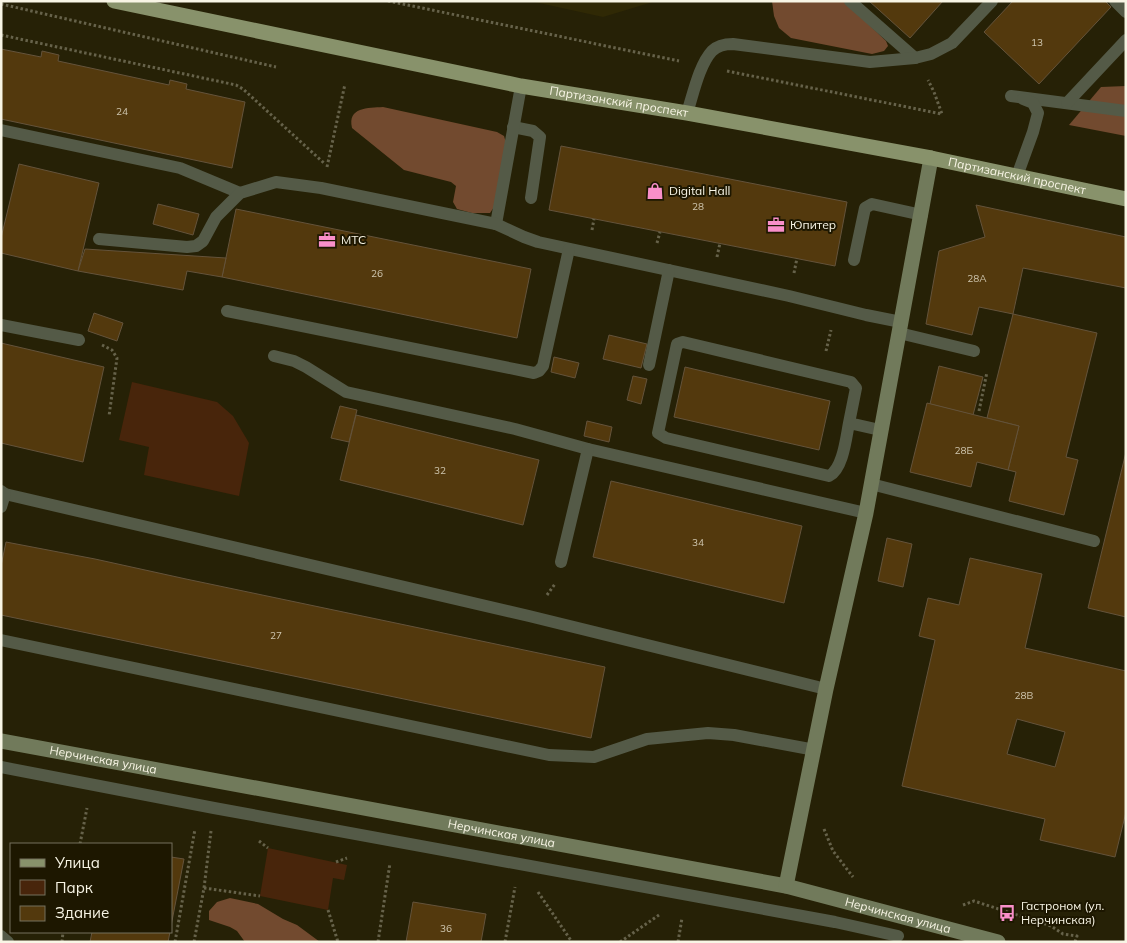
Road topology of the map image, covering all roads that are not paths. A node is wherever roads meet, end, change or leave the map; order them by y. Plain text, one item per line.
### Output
1 (114, 1) edge
2 (850, 1) edge
3 (992, 1) edge
4 (1115, 1) edge
5 (1126, 12) edge
6 (1126, 40) edge
7 (915, 58) junction
8 (521, 86) junction
9 (1067, 103) junction
10 (1126, 110) edge
11 (687, 113) junction
12 (513, 127) junction
13 (1, 130) edge
14 (931, 158) junction
15 (1017, 176) junction
16 (240, 193) junction
17 (531, 198) dead end
18 (1126, 199) edge
19 (922, 215) junction
20 (496, 224) junction
21 (99, 239) dead end
22 (569, 249) junction
23 (854, 260) dead end
24 (669, 270) junction
25 (227, 311) dead end
26 (1, 325) edge
27 (900, 327) junction
28 (79, 340) road end
29 (974, 351) road end
30 (274, 356) dead end
31 (649, 365) dead end
32 (850, 423) junction
33 (880, 430) junction
34 (588, 449) junction
35 (871, 484) junction
36 (3, 493) edge
37 (1, 507) edge
38 (866, 514) junction
39 (1094, 542) dead end
40 (561, 562) road end
41 (1, 640) edge
42 (826, 689) junction
43 (1, 741) edge
44 (815, 750) junction
45 (1, 766) edge
46 (786, 886) junction
47 (899, 916) junction
48 (1, 936) edge
49 (898, 939) edge
50 (8, 942) edge
51 (998, 942) edge

1 - 8 main road, Партизанский проспект
2 - 7 lane
3 - 7 lane
4 - 5 lane
6 - 9 lane
7 - 11 lane
8 - 11 main road, Партизанский проспект
8 - 12 lane
9 - 10 lane
9 - 15 lane
11 - 14 main road, Партизанский проспект
12 - 17 lane
12 - 20 lane
13 - 16 lane
14 - 15 main road, Партизанский проспект
14 - 19 street
15 - 18 main road, Партизанский проспект
16 - 20 lane
16 - 21 lane
19 - 23 lane
19 - 27 street
20 - 22 lane
22 - 24 lane
22 - 25 lane
24 - 27 lane
24 - 31 lane
26 - 28 lane
27 - 29 lane
27 - 33 street
30 - 34 lane
32 - 32 lane
32 - 33 lane
33 - 35 street
34 - 38 lane
34 - 40 lane
35 - 38 street
35 - 39 lane
36 - 37 lane
36 - 42 lane
38 - 42 street
41 - 44 lane
42 - 44 street
43 - 46 street, Нерчинская улица
44 - 46 street
45 - 49 lane
46 - 47 street, Нерчинская улица
47 - 49 lane
47 - 51 street, Нерчинская улица
48 - 50 lane

